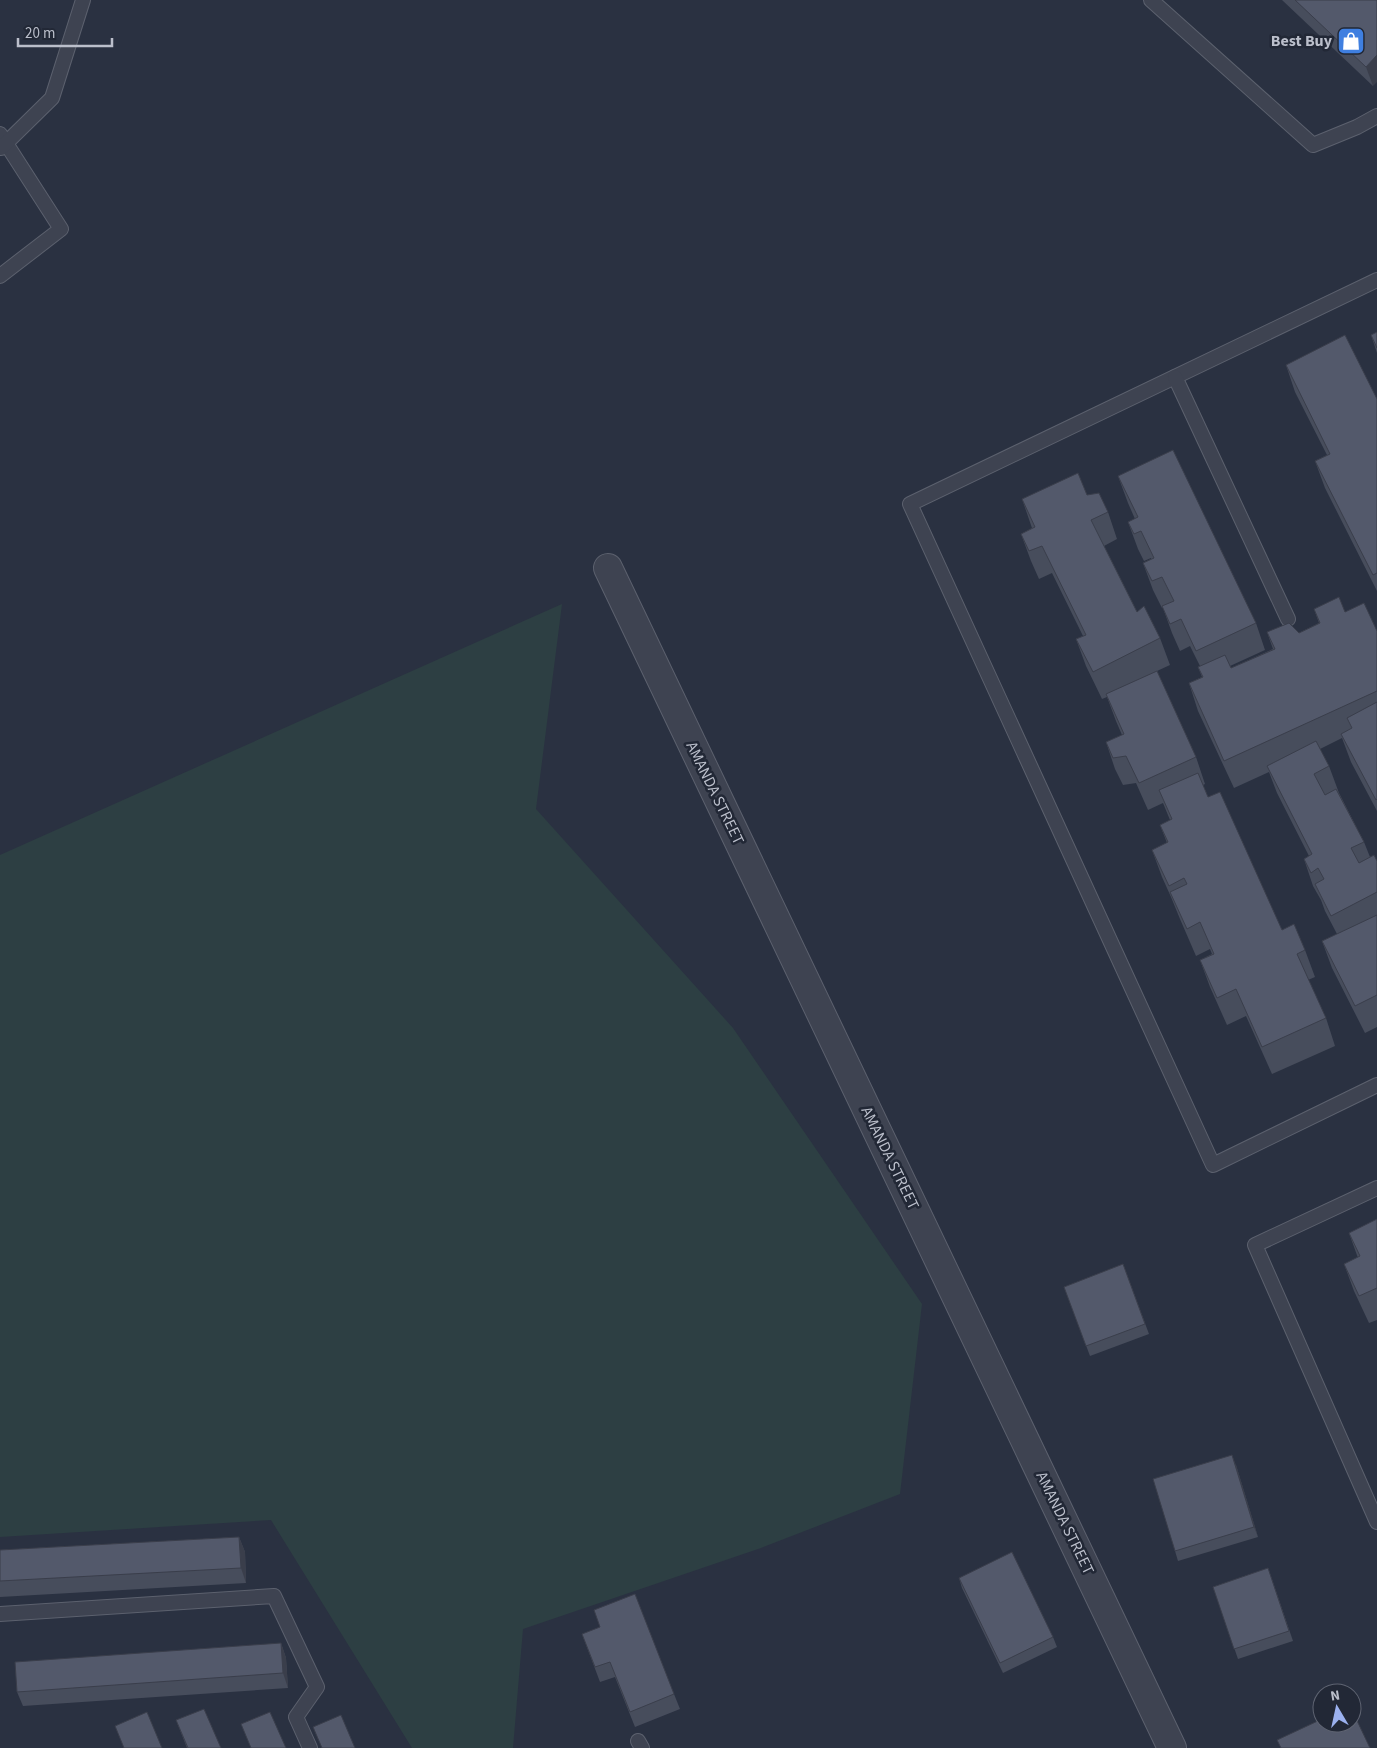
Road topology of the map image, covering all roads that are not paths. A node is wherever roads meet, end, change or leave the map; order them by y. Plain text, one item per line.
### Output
1 (83, 0) edge
2 (1151, 0) edge
3 (1377, 116) edge
4 (2, 142) edge
5 (0, 276) edge
6 (1377, 280) edge
7 (1175, 377) junction
8 (608, 568) dead end
9 (1288, 619) dead end
10 (1377, 1085) edge
11 (1377, 1188) edge
12 (1377, 1522) edge
13 (0, 1614) edge
14 (310, 1748) edge
15 (1172, 1748) edge

1 - 4 lane
2 - 3 lane
4 - 5 lane
6 - 7 lane
7 - 9 lane
7 - 10 lane
8 - 15 street, AMANDA STREET
11 - 12 lane
13 - 14 lane

